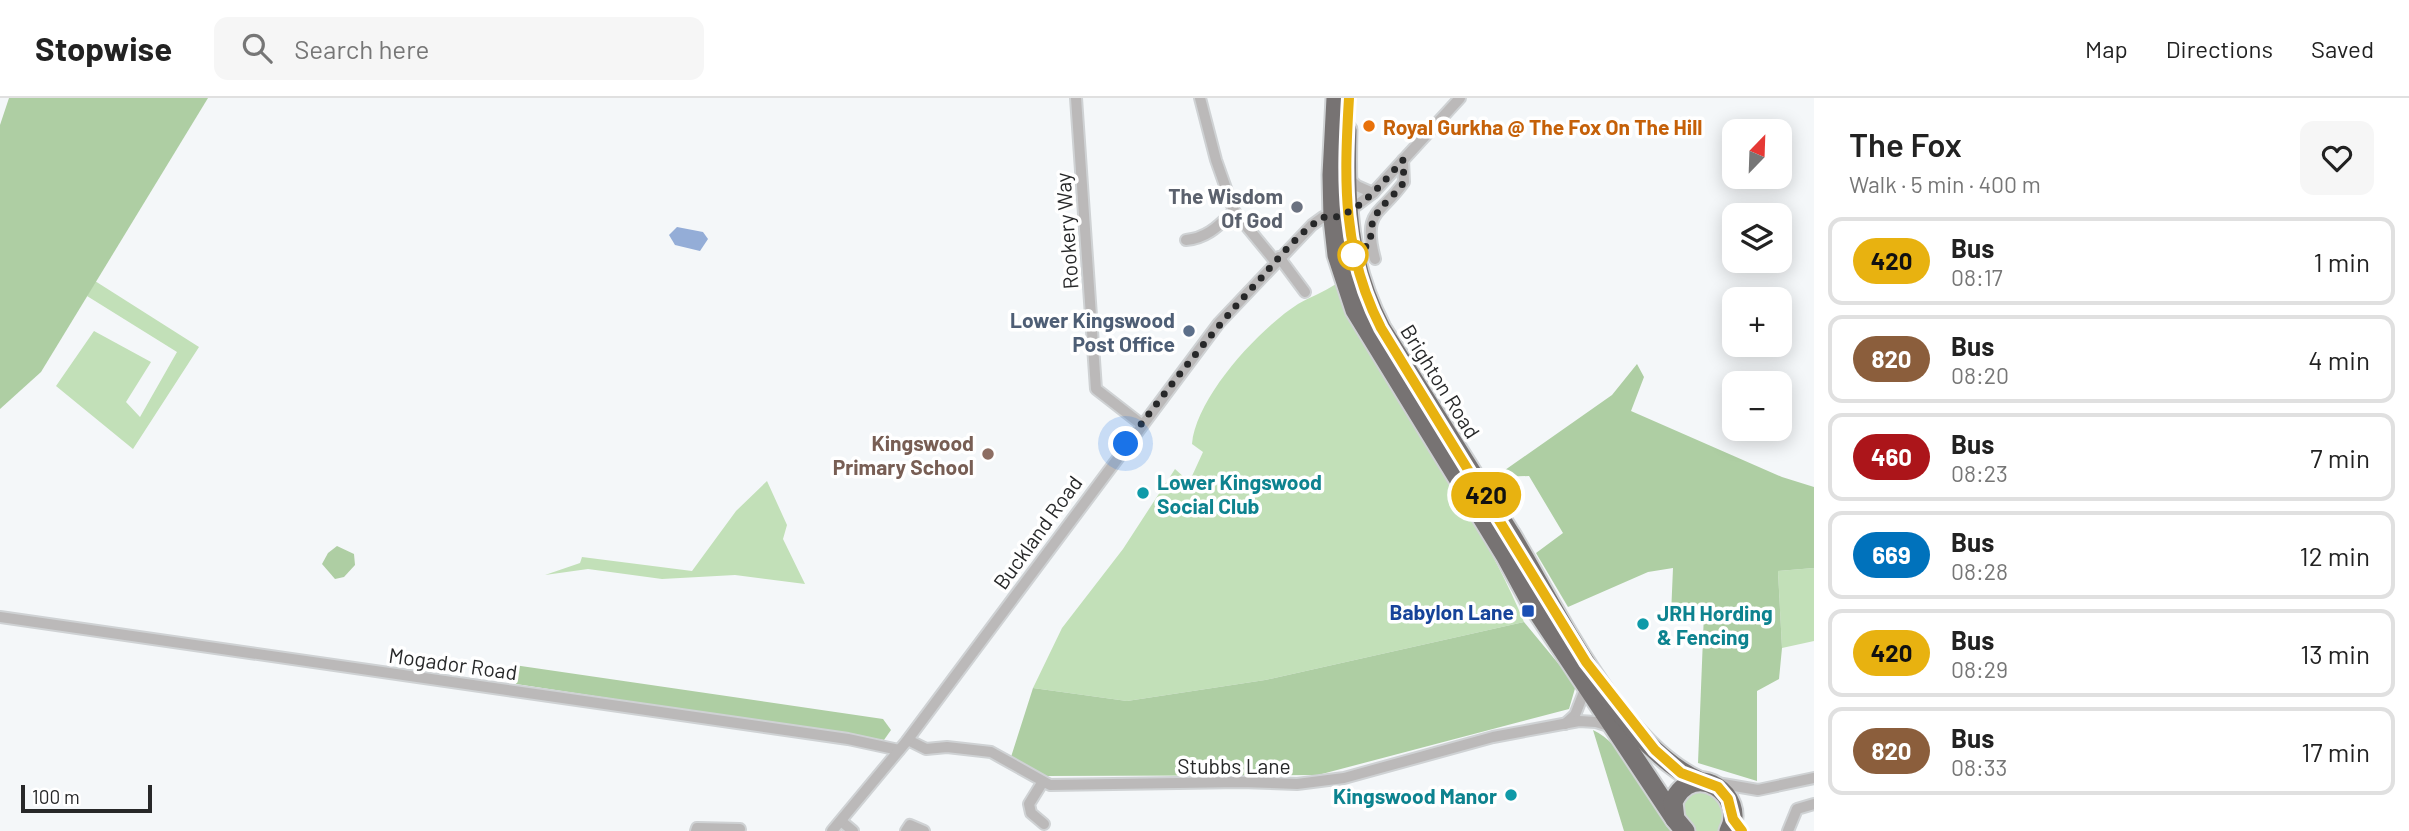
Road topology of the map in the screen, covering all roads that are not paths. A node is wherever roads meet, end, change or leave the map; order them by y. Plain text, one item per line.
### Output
1 (1076, 98) edge
2 (1200, 98) edge
3 (1336, 98) edge
4 (1349, 98) edge
5 (1460, 98) edge
6 (1403, 160) junction
7 (1346, 176) junction
8 (1373, 193) junction
9 (1234, 211) junction
10 (1340, 216) junction
11 (1186, 240) dead end
12 (1277, 259) junction
13 (1375, 259) dead end
14 (1305, 292) dead end
15 (1141, 424) junction
16 (0, 617) edge
17 (1586, 687) junction
18 (1565, 724) junction
19 (1612, 727) junction
20 (908, 740) junction
21 (899, 750) junction
22 (1814, 778) edge
23 (1703, 782) junction
24 (1042, 783) junction
25 (1745, 790) junction
26 (1814, 804) edge
27 (841, 821) junction
28 (1734, 823) edge
29 (1044, 824) dead end
30 (1680, 825) edge
31 (740, 829) edge
32 (696, 831) edge
33 (832, 831) edge
34 (853, 831) edge
35 (906, 831) edge
36 (924, 831) edge
37 (1788, 831) edge

1 - 15 street, Rookery Way
2 - 9 street
3 - 10 highway, Brighton Road
4 - 7 highway, Brighton Road
5 - 6 street
6 - 8 street
6 - 13 street
7 - 8 street
7 - 10 highway, Brighton Road
8 - 10 street
9 - 11 street
9 - 12 street
10 - 12 street, Buckland Road
10 - 17 highway, Brighton Road
10 - 23 highway, Brighton Road
12 - 14 street
12 - 15 street, Buckland Road
15 - 20 street, Buckland Road
16 - 21 street, Mogador Road
17 - 18 street
17 - 19 highway, Brighton Road
18 - 19 street, Stubbs Lane
18 - 24 street, Stubbs Lane
19 - 30 highway, Brighton Road
20 - 21 street, Buckland Road
20 - 24 street
21 - 27 street, Buckland Road
22 - 25 street
23 - 25 street
23 - 28 highway, Brighton Road
23 - 30 highway
24 - 29 street
25 - 28 street
26 - 37 street
27 - 33 street, Buckland Road
27 - 34 street
31 - 32 street
35 - 36 street

